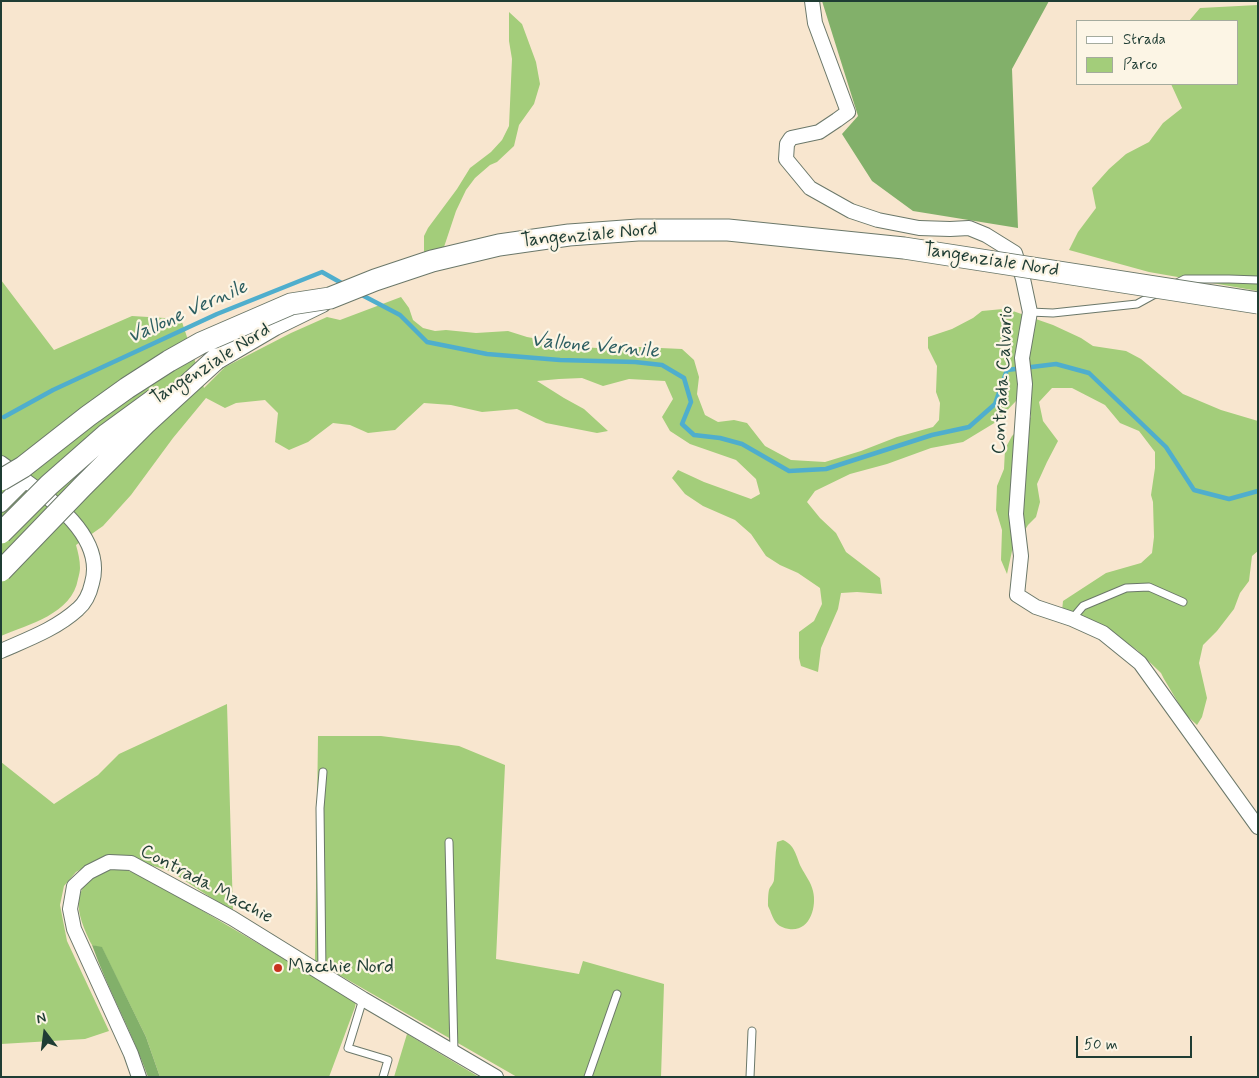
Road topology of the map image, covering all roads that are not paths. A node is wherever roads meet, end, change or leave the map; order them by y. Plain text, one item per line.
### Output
1 (812, 1) edge
2 (1258, 280) edge
3 (330, 298) junction
4 (1258, 303) edge
5 (1030, 312) junction
6 (216, 359) junction
7 (1, 463) edge
8 (1, 480) edge
9 (25, 481) junction
10 (1, 504) edge
11 (1, 533) edge
12 (1, 570) edge
13 (1183, 602) dead end
14 (1072, 619) junction
15 (1, 651) edge
16 (323, 772) dead end
17 (1258, 827) edge
18 (449, 842) dead end
19 (322, 974) junction
20 (617, 994) dead end
21 (362, 999) junction
22 (752, 1031) dead end
23 (454, 1052) junction
24 (139, 1077) edge
25 (383, 1077) edge
26 (496, 1077) edge
27 (588, 1077) edge
28 (750, 1077) edge

1 - 5 street, Contrada Calvario
2 - 5 lane
3 - 4 main road, Tangenziale Nord, bridge
3 - 6 main road, Tangenziale Nord, bridge
3 - 8 main road, bridge
5 - 14 street, Contrada Calvario
6 - 11 main road, Tangenziale Nord, bridge
6 - 12 main road, bridge
7 - 9 street
9 - 10 street
9 - 15 street
13 - 14 lane
14 - 17 street, Contrada Calvario
16 - 19 lane
18 - 23 lane
19 - 21 street, Contrada Macchie
19 - 24 street, Contrada Macchie
20 - 27 lane
21 - 23 street, Contrada Macchie
21 - 25 lane
22 - 28 lane
23 - 26 street, Contrada Macchie

